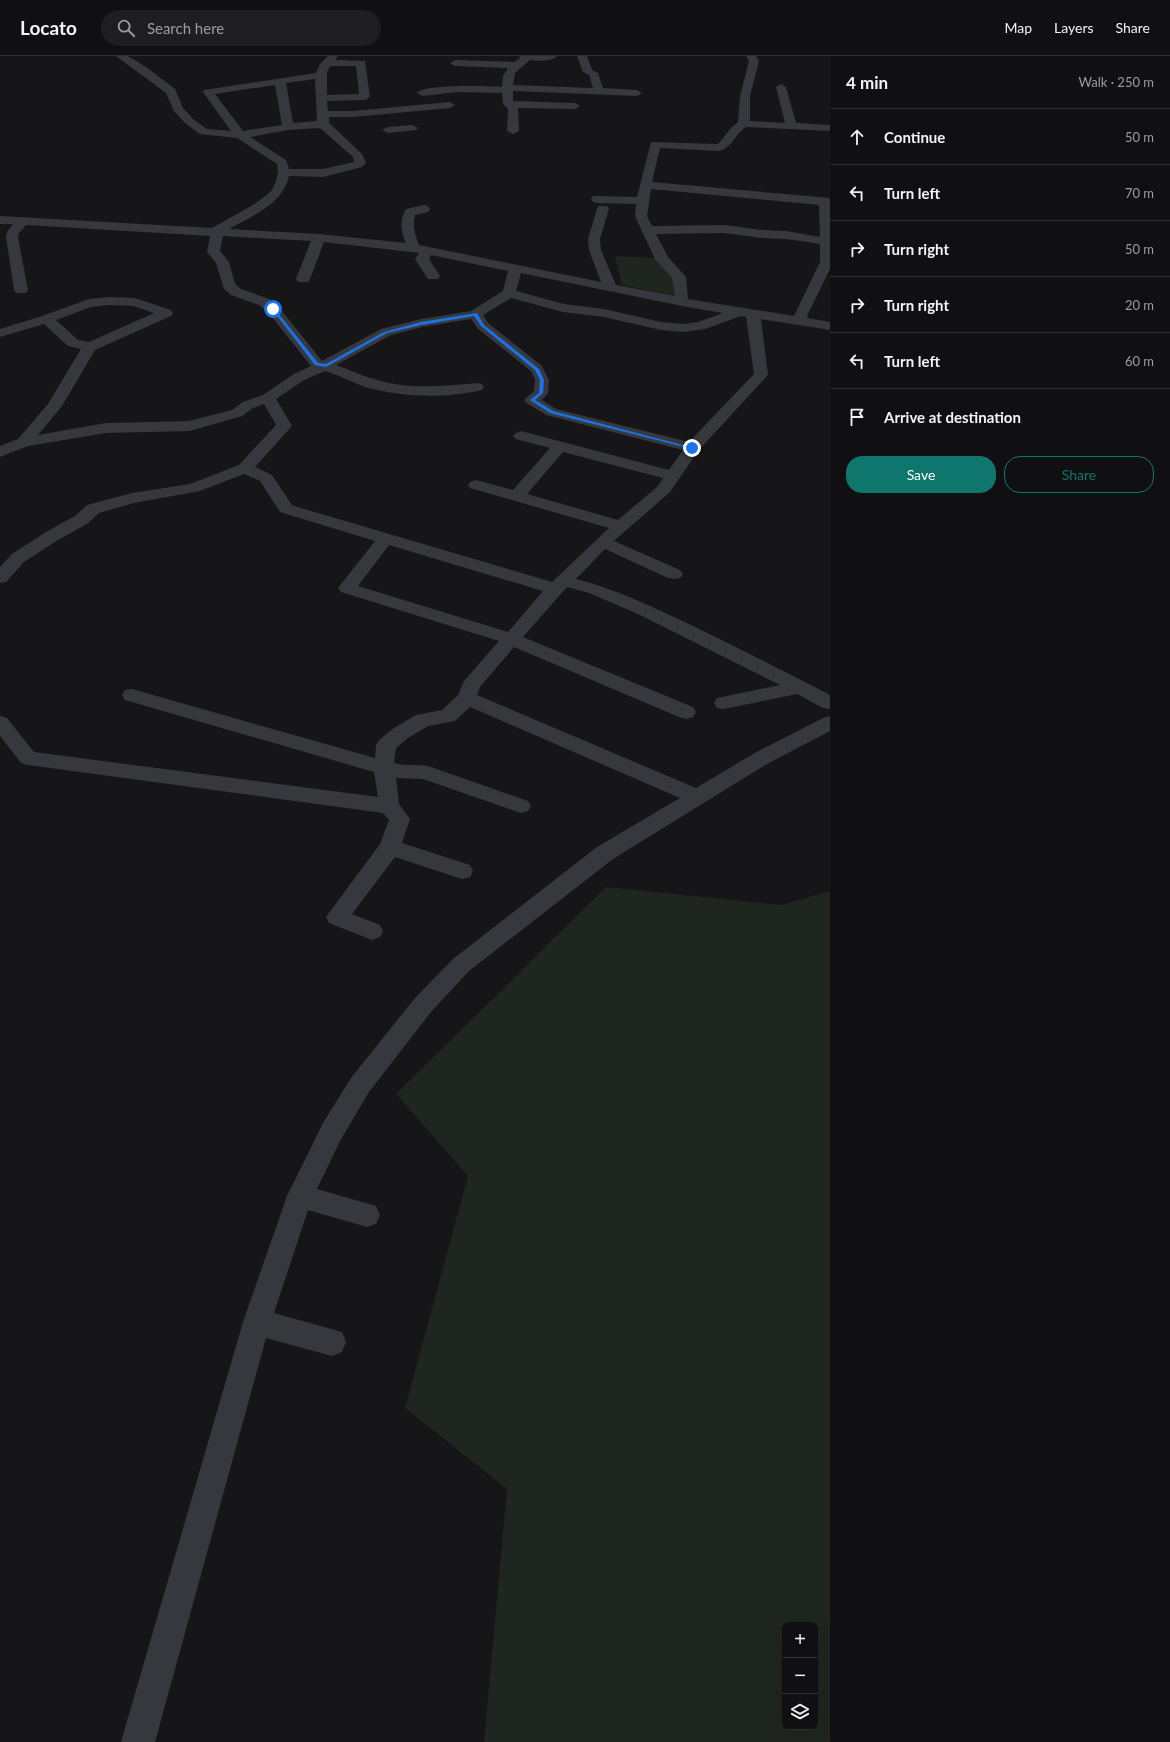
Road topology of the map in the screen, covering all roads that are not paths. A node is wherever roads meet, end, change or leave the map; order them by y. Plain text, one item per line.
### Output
1 (121, 56) edge
2 (524, 56) edge
3 (527, 56) edge
4 (552, 56) edge
5 (582, 56) edge
6 (751, 56) edge
7 (331, 60) edge
8 (455, 63) dead end
9 (516, 65) junction
10 (321, 75) junction
11 (280, 81) junction
12 (781, 87) dead end
13 (508, 89) junction
14 (598, 91) junction
15 (637, 93) dead end
16 (408, 95) dead end
17 (322, 98) junction
18 (508, 104) junction
19 (450, 105) dead end
20 (580, 106) dead end
21 (391, 110) junction
22 (513, 118) junction
23 (528, 118) dead end
24 (324, 119) junction
25 (744, 124) junction
26 (288, 127) junction
27 (792, 127) junction
28 (826, 128) edge
29 (388, 130) dead end
30 (513, 131) dead end
31 (240, 135) junction
32 (827, 140) dead end
33 (284, 172) junction
34 (646, 185) junction
35 (642, 201) junction
36 (828, 202) edge
37 (424, 209) dead end
38 (0, 220) edge
39 (22, 222) junction
40 (647, 230) junction
41 (214, 232) junction
42 (320, 238) junction
43 (827, 241) junction
44 (420, 250) junction
45 (829, 262) edge
46 (515, 269) junction
47 (433, 276) dead end
48 (303, 279) dead end
49 (610, 287) junction
50 (21, 290) dead end
51 (509, 293) junction
52 (682, 302) junction
53 (746, 313) junction
54 (475, 314) junction
55 (47, 319) junction
56 (800, 321) junction
57 (830, 326) edge
58 (0, 333) edge
59 (90, 347) junction
60 (326, 365) junction
61 (477, 388) dead end
62 (268, 398) junction
63 (521, 436) dead end
64 (24, 442) junction
65 (560, 446) junction
66 (692, 448) junction
67 (0, 451) edge
68 (245, 468) junction
69 (673, 476) junction
70 (476, 485) dead end
71 (518, 496) junction
72 (621, 526) junction
73 (385, 539) junction
74 (603, 542) junction
75 (674, 574) dead end
76 (0, 578) edge
77 (560, 585) junction
78 (512, 639) junction
79 (800, 687) junction
80 (132, 695) dead end
81 (467, 698) junction
82 (724, 703) dead end
83 (830, 703) edge
84 (686, 712) dead end
85 (0, 723) edge
86 (830, 723) edge
87 (384, 767) junction
88 (698, 797) junction
89 (389, 806) junction
90 (521, 806) dead end
91 (390, 847) junction
92 (462, 871) dead end
93 (372, 931) dead end
94 (300, 1196) junction
95 (367, 1215) dead end
96 (257, 1322) junction
97 (332, 1342) dead end
98 (138, 1742) edge

1 - 31 street
2 - 3 street
3 - 4 street
3 - 9 street
5 - 14 street
6 - 25 street
7 - 10 street
7 - 17 street
8 - 9 street
9 - 13 street
10 - 11 street
10 - 17 street
11 - 26 street
11 - 31 street
12 - 27 street
13 - 14 street
13 - 16 street
13 - 18 street
14 - 15 street
17 - 24 street
18 - 20 street
18 - 22 street
19 - 21 street
21 - 24 street
21 - 29 street
22 - 23 street
22 - 30 street
24 - 26 street
24 - 33 street
25 - 27 street
25 - 34 street
26 - 31 street
27 - 28 street
28 - 32 street
31 - 33 street
33 - 41 street
34 - 35 street
34 - 36 street
35 - 40 street
35 - 49 street
36 - 43 street
37 - 44 street
38 - 39 street
39 - 41 street
39 - 50 street
40 - 43 street
40 - 52 street
41 - 42 street
41 - 60 street
42 - 44 street
42 - 48 street
43 - 45 street
44 - 46 street
44 - 47 street
45 - 56 street
46 - 49 street
46 - 51 street
49 - 52 street
51 - 53 street
51 - 54 street
52 - 53 street
53 - 56 street
53 - 66 street
54 - 60 street
54 - 66 street
55 - 58 street
55 - 59 street
55 - 59 street
56 - 57 street
59 - 64 street
60 - 61 street
60 - 62 street
62 - 64 street
62 - 68 street
63 - 65 street
64 - 67 street
65 - 69 street
65 - 71 street
66 - 69 street
68 - 73 street
68 - 76 street
69 - 72 street
70 - 71 street
71 - 72 street
72 - 74 street
73 - 77 street
73 - 78 street
74 - 75 street
74 - 77 street
77 - 78 street
77 - 79 street
78 - 81 street
78 - 84 street
79 - 82 street
79 - 83 street
80 - 87 street
81 - 87 street
81 - 88 street
85 - 89 street
86 - 88 street
87 - 89 street
87 - 90 street
88 - 94 street
89 - 91 street
91 - 92 street
91 - 93 street
94 - 95 street
94 - 96 street
96 - 97 street
96 - 98 street

